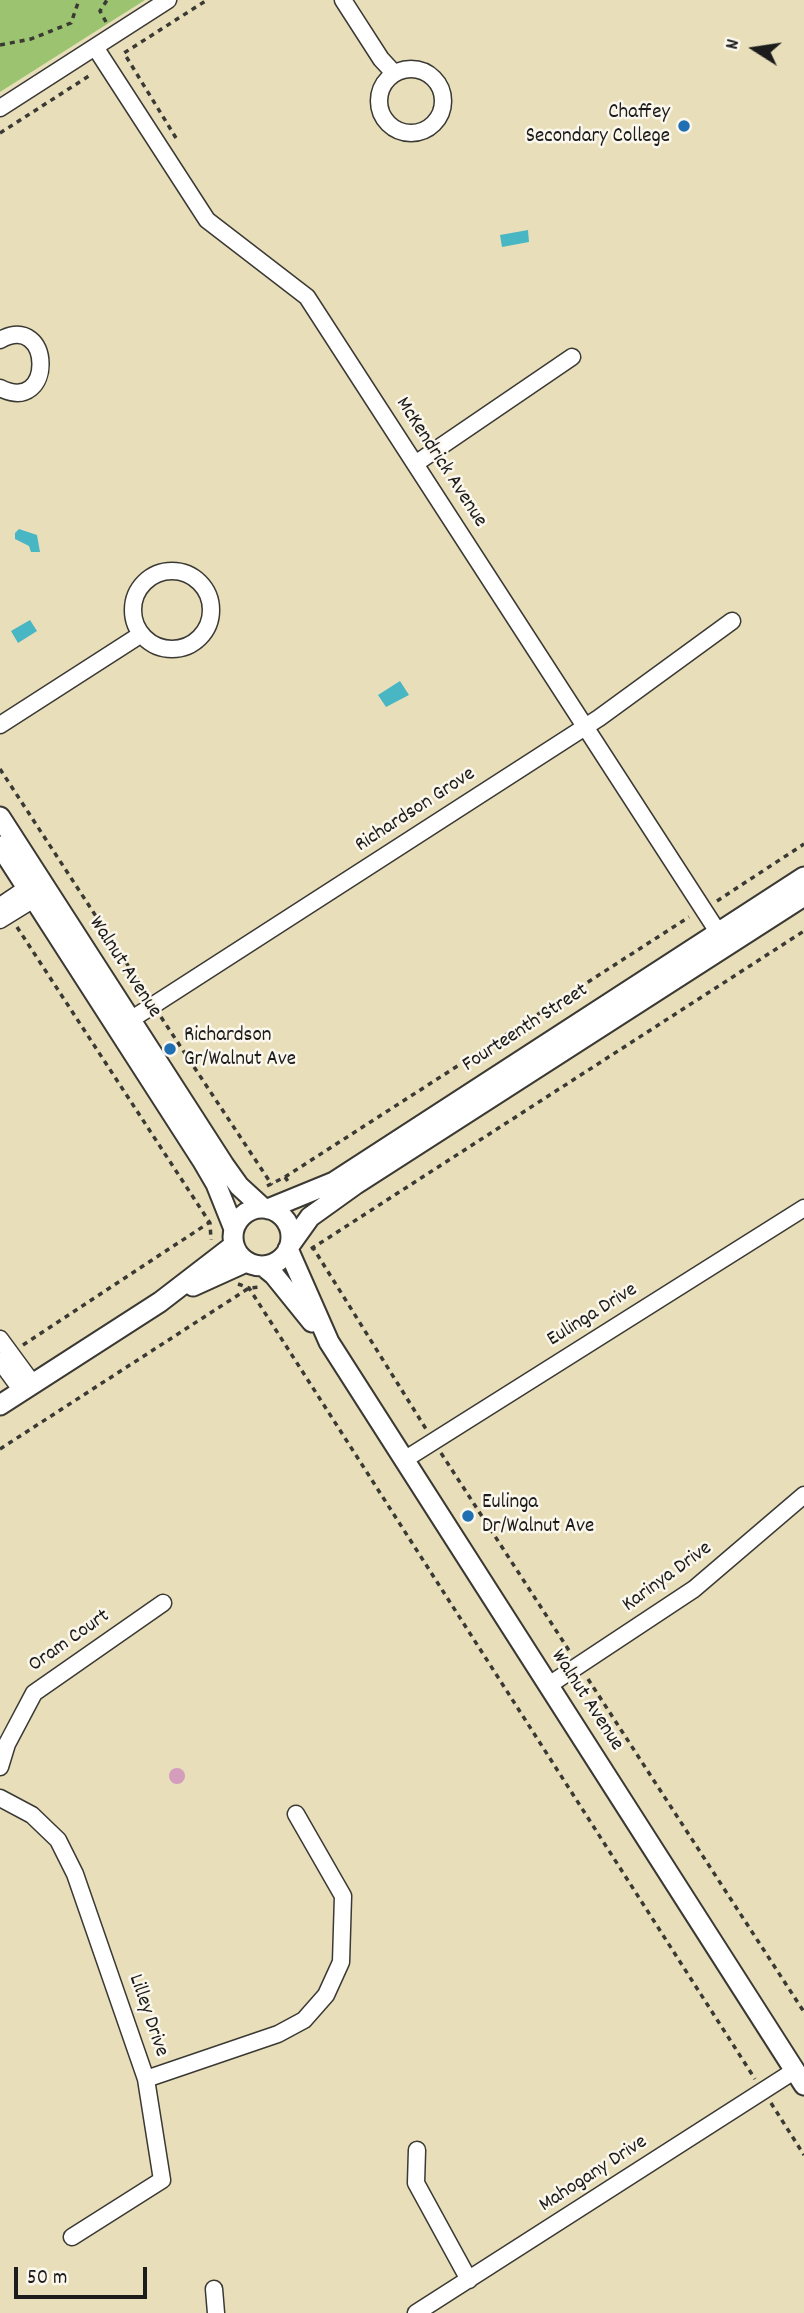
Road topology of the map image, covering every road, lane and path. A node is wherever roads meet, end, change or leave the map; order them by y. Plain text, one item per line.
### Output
1 (79, 0) edge
2 (169, 0) edge
3 (343, 0) edge
4 (0, 44) edge
5 (95, 47) junction
6 (124, 53) dead end
7 (107, 65) junction
8 (394, 73) junction
9 (0, 108) edge
10 (0, 133) edge
11 (0, 340) edge
12 (572, 357) dead end
13 (0, 388) edge
14 (415, 464) junction
15 (732, 621) dead end
16 (140, 635) junction
17 (0, 725) edge
18 (585, 727) junction
19 (0, 769) edge
20 (0, 817) edge
21 (804, 844) edge
22 (0, 846) edge
23 (804, 877) edge
24 (35, 891) junction
25 (804, 896) edge
26 (703, 909) junction
27 (3, 914) edge
28 (804, 931) edge
29 (718, 932) junction
30 (154, 1005) junction
31 (124, 1024) junction
32 (285, 1177) junction
33 (299, 1199) junction
34 (804, 1208) edge
35 (265, 1209) junction
36 (310, 1217) junction
37 (210, 1223) junction
38 (234, 1237) junction
39 (289, 1247) junction
40 (311, 1248) junction
41 (222, 1264) junction
42 (254, 1264) junction
43 (249, 1288) junction
44 (0, 1339) edge
45 (329, 1342) junction
46 (6, 1357) edge
47 (27, 1388) junction
48 (0, 1405) edge
49 (433, 1440) junction
50 (0, 1450) edge
51 (404, 1460) junction
52 (804, 1495) edge
53 (163, 1602) dead end
54 (580, 1666) junction
55 (548, 1685) junction
56 (0, 1767) edge
57 (0, 1798) edge
58 (296, 1814) dead end
59 (804, 2012) edge
60 (799, 2078) edge
61 (146, 2079) junction
62 (763, 2092) junction
63 (417, 2150) dead end
64 (804, 2155) edge
65 (72, 2237) dead end
66 (469, 2280) junction
67 (214, 2289) dead end
68 (216, 2313) edge
69 (416, 2313) edge

1 - 4 path
2 - 5 street
3 - 8 street
5 - 7 street, McKendrick Avenue
5 - 9 street
6 - 7 path
7 - 10 path
7 - 14 street, McKendrick Avenue
8 - 8 street
11 - 13 street
12 - 14 street
14 - 18 street, McKendrick Avenue
15 - 18 street, Richardson Grove
16 - 16 street
16 - 17 street
18 - 26 street, McKendrick Avenue
18 - 30 street, Richardson Grove
19 - 30 path
20 - 24 street, Walnut Avenue
21 - 26 path
22 - 24 street, Walnut Avenue
23 - 29 street, Fourteenth Street
24 - 27 street
24 - 31 street, Walnut Avenue
25 - 36 street, Fourteenth Street
26 - 29 street, McKendrick Avenue
26 - 32 path
27 - 37 path
28 - 40 path
29 - 33 street, Fourteenth Street
30 - 31 street, Richardson Grove
30 - 32 path
31 - 35 street, Walnut Avenue
31 - 38 street, Walnut Avenue
32 - 33 path
33 - 35 street, Fourteenth Street
34 - 49 street, Eulinga Drive
35 - 38 street
35 - 39 street
36 - 39 street, Fourteenth Street
36 - 40 path
37 - 41 path
37 - 46 path
38 - 41 street
38 - 42 street
39 - 42 street
39 - 45 street, Walnut Avenue
40 - 49 path
41 - 42 street
41 - 43 path
41 - 47 street
42 - 45 street, Walnut Avenue
43 - 50 path
43 - 62 path
44 - 46 street
45 - 51 street, Walnut Avenue
46 - 47 street
47 - 48 street
49 - 51 street, Eulinga Drive
49 - 54 path
51 - 55 street, Walnut Avenue
52 - 54 street, Karinya Drive
53 - 56 street, Oram Court
54 - 55 street, Karinya Drive
54 - 59 path
55 - 60 street, Walnut Avenue
57 - 61 street, Lilley Drive
58 - 61 street
60 - 62 street, Mahogany Drive
61 - 65 street, Lilley Drive
62 - 64 path
62 - 66 street, Mahogany Drive
63 - 66 street
66 - 69 street, Mahogany Drive
67 - 68 street

